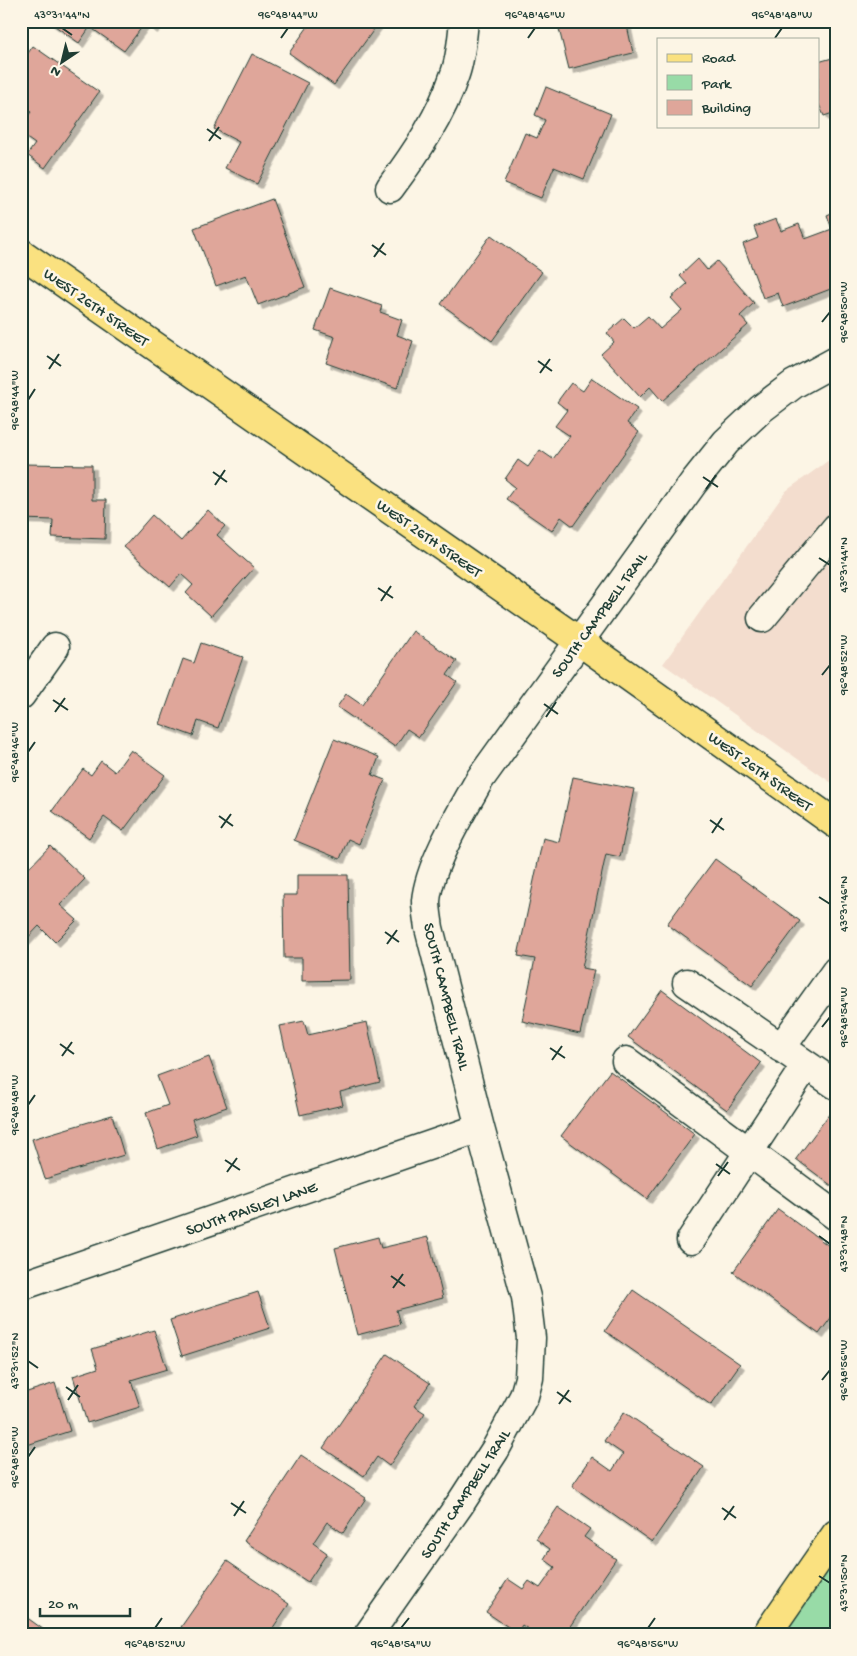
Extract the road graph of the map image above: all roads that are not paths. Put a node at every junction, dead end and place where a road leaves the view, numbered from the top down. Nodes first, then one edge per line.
1 (464, 21) edge
2 (390, 188) dead end
3 (21, 253) edge
4 (836, 361) edge
5 (836, 528) edge
6 (762, 618) dead end
7 (579, 641) junction
8 (55, 647) dead end
9 (21, 695) edge
10 (836, 824) edge
11 (836, 971) edge
12 (687, 983) dead end
13 (781, 1048) junction
14 (626, 1061) dead end
15 (806, 1065) junction
16 (836, 1085) edge
17 (480, 1128) junction
18 (749, 1152) junction
19 (836, 1216) edge
20 (690, 1240) dead end
21 (21, 1286) edge
22 (836, 1534) edge
23 (368, 1635) edge
24 (766, 1635) edge

1 - 2 street
3 - 7 main road, WEST 26TH STREET
4 - 7 street, SOUTH CAMPBELL TRAIL
5 - 6 street
7 - 10 main road, WEST 26TH STREET
7 - 17 street, SOUTH CAMPBELL TRAIL
8 - 9 street
11 - 13 street
12 - 13 street
13 - 15 street
14 - 18 street
15 - 16 street
15 - 18 street
17 - 21 street, SOUTH PAISLEY LANE
17 - 23 street, SOUTH CAMPBELL TRAIL
18 - 19 street
18 - 20 street
22 - 24 main road

